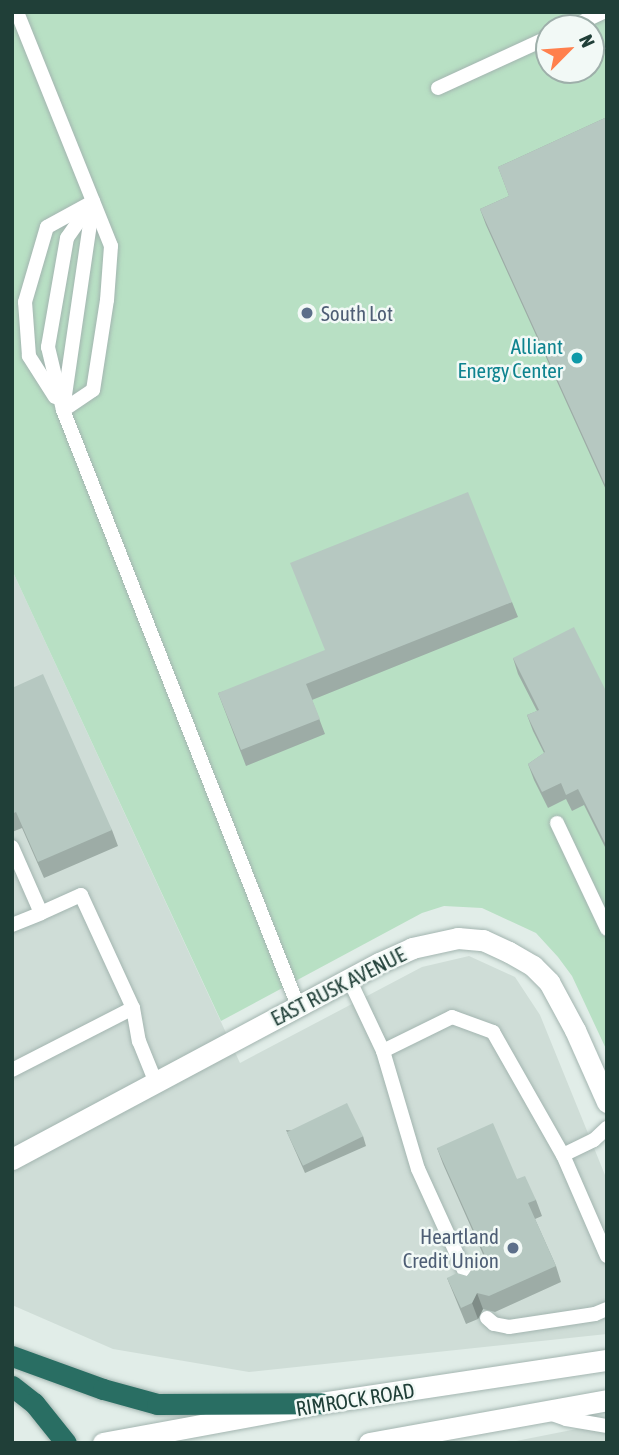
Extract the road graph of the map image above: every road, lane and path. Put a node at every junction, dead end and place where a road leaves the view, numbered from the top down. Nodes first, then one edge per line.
1 (18, 12) edge
2 (535, 43) edge
3 (438, 88) dead end
4 (93, 201) junction
5 (63, 410) junction
6 (557, 823) dead end
7 (12, 847) edge
8 (603, 910) edge
9 (41, 914) junction
10 (12, 925) edge
11 (607, 929) edge
12 (349, 979) junction
13 (298, 1006) junction
14 (133, 1008) junction
15 (383, 1051) junction
16 (12, 1070) edge
17 (156, 1083) junction
18 (607, 1102) edge
19 (607, 1128) edge
20 (563, 1155) junction
21 (12, 1159) edge
22 (607, 1256) edge
23 (470, 1283) edge
24 (607, 1309) edge
25 (486, 1318) edge
26 (12, 1356) edge
27 (607, 1360) edge
28 (12, 1386) edge
29 (607, 1400) edge
30 (321, 1403) junction
31 (544, 1411) junction
32 (607, 1426) edge
33 (460, 1435) edge
34 (65, 1443) edge
35 (103, 1443) edge
36 (369, 1443) edge

1 - 4 lane
2 - 3 lane
4 - 5 lane
4 - 5 lane
4 - 5 lane
4 - 5 lane
5 - 13 lane
6 - 8 lane
7 - 9 lane
8 - 11 lane
9 - 10 lane
9 - 14 lane
12 - 13 main road, EAST RUSK AVENUE
12 - 15 lane
12 - 18 main road, EAST RUSK AVENUE
13 - 17 main road, EAST RUSK AVENUE
14 - 16 lane
14 - 17 lane
15 - 20 lane
15 - 23 lane
17 - 21 main road, EAST RUSK AVENUE
19 - 20 lane
20 - 22 lane
24 - 25 lane
26 - 30 highway
27 - 30 main road, RIMROCK ROAD
28 - 34 highway
29 - 31 main road
30 - 35 main road, RIMROCK ROAD
31 - 32 lane
31 - 33 main road
33 - 36 main road

